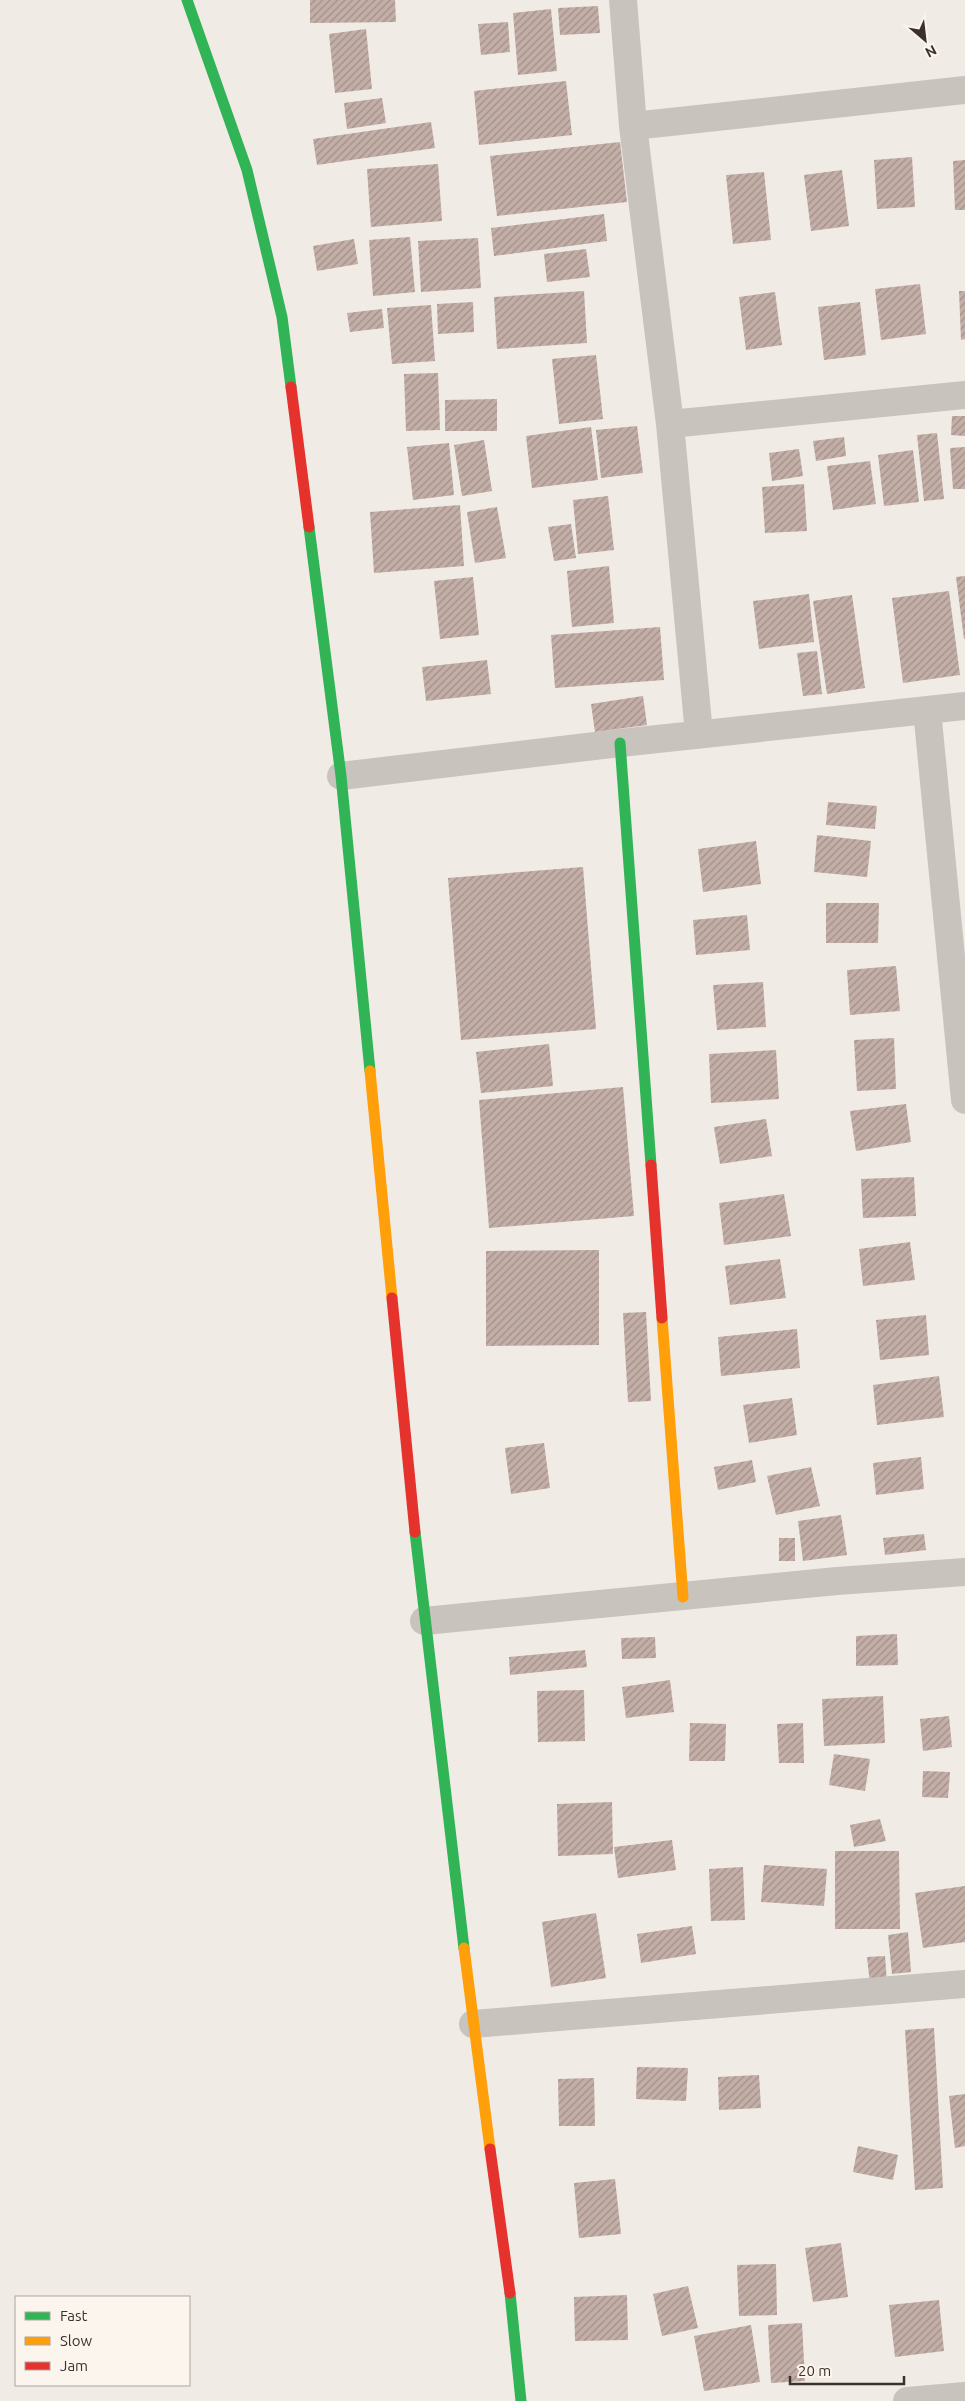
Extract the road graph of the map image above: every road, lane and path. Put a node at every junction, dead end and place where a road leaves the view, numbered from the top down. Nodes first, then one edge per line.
1 (187, 0) edge
2 (623, 0) edge
3 (965, 90) edge
4 (633, 126) junction
5 (965, 395) edge
6 (670, 424) junction
7 (965, 706) edge
8 (927, 710) junction
9 (699, 734) junction
10 (620, 743) junction
11 (341, 776) junction
12 (958, 975) edge
13 (965, 1100) edge
14 (965, 1572) edge
15 (684, 1597) junction
16 (424, 1621) junction
17 (965, 1984) edge
18 (473, 2024) junction
19 (965, 2396) edge
20 (521, 2401) edge
21 (907, 2401) edge

1 - 11 street
2 - 4 street
3 - 4 street
4 - 6 street
5 - 6 street
6 - 9 street
7 - 8 street
8 - 9 street
8 - 12 street
9 - 10 street
10 - 11 street
10 - 15 street
11 - 16 street
12 - 13 street
14 - 15 street
15 - 16 street
16 - 18 street
17 - 18 street
18 - 20 street
19 - 21 street

